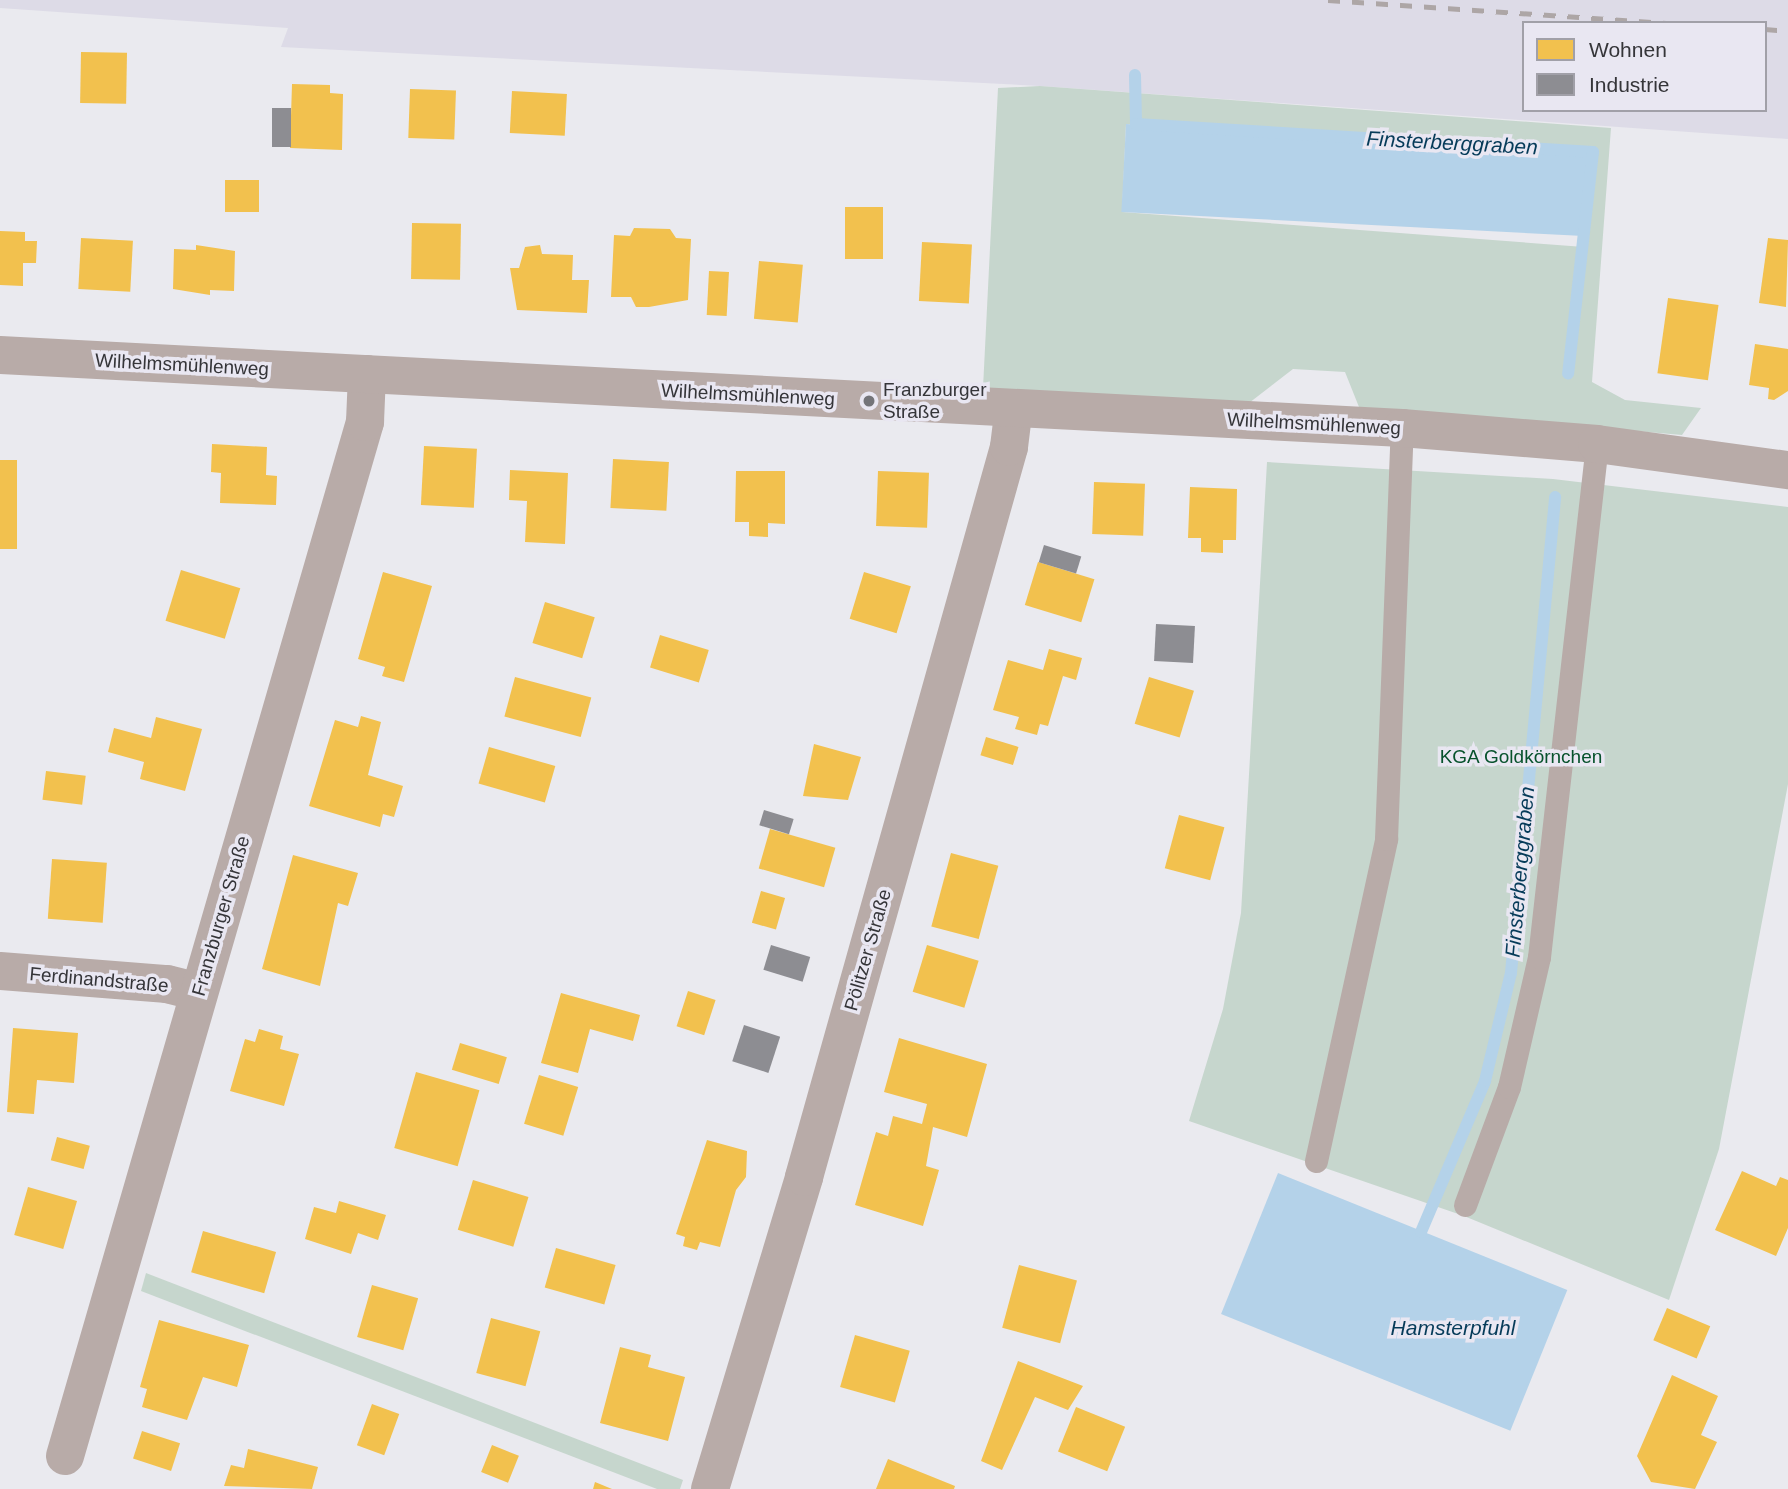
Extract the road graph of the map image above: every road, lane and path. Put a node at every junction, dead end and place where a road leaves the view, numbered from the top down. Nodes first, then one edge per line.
1 (0, 355) edge
2 (367, 374) junction
3 (1014, 408) junction
4 (1402, 428) junction
5 (1597, 444) junction
6 (1788, 470) edge
7 (0, 971) edge
8 (198, 992) junction
9 (1316, 1161) dead end
10 (1465, 1205) dead end
11 (65, 1456) dead end
12 (710, 1489) edge

1 - 2 street, Wilhelmsmühlenweg
2 - 3 street, Wilhelmsmühlenweg
2 - 8 street, Franzburger Straße
3 - 4 street, Wilhelmsmühlenweg
3 - 12 street, Pölitzer Straße
4 - 5 street, Wilhelmsmühlenweg
4 - 9 lane
5 - 6 street, Wilhelmsmühlenweg
5 - 10 lane
7 - 8 street, Ferdinandstraße
8 - 11 street, Franzburger Straße

